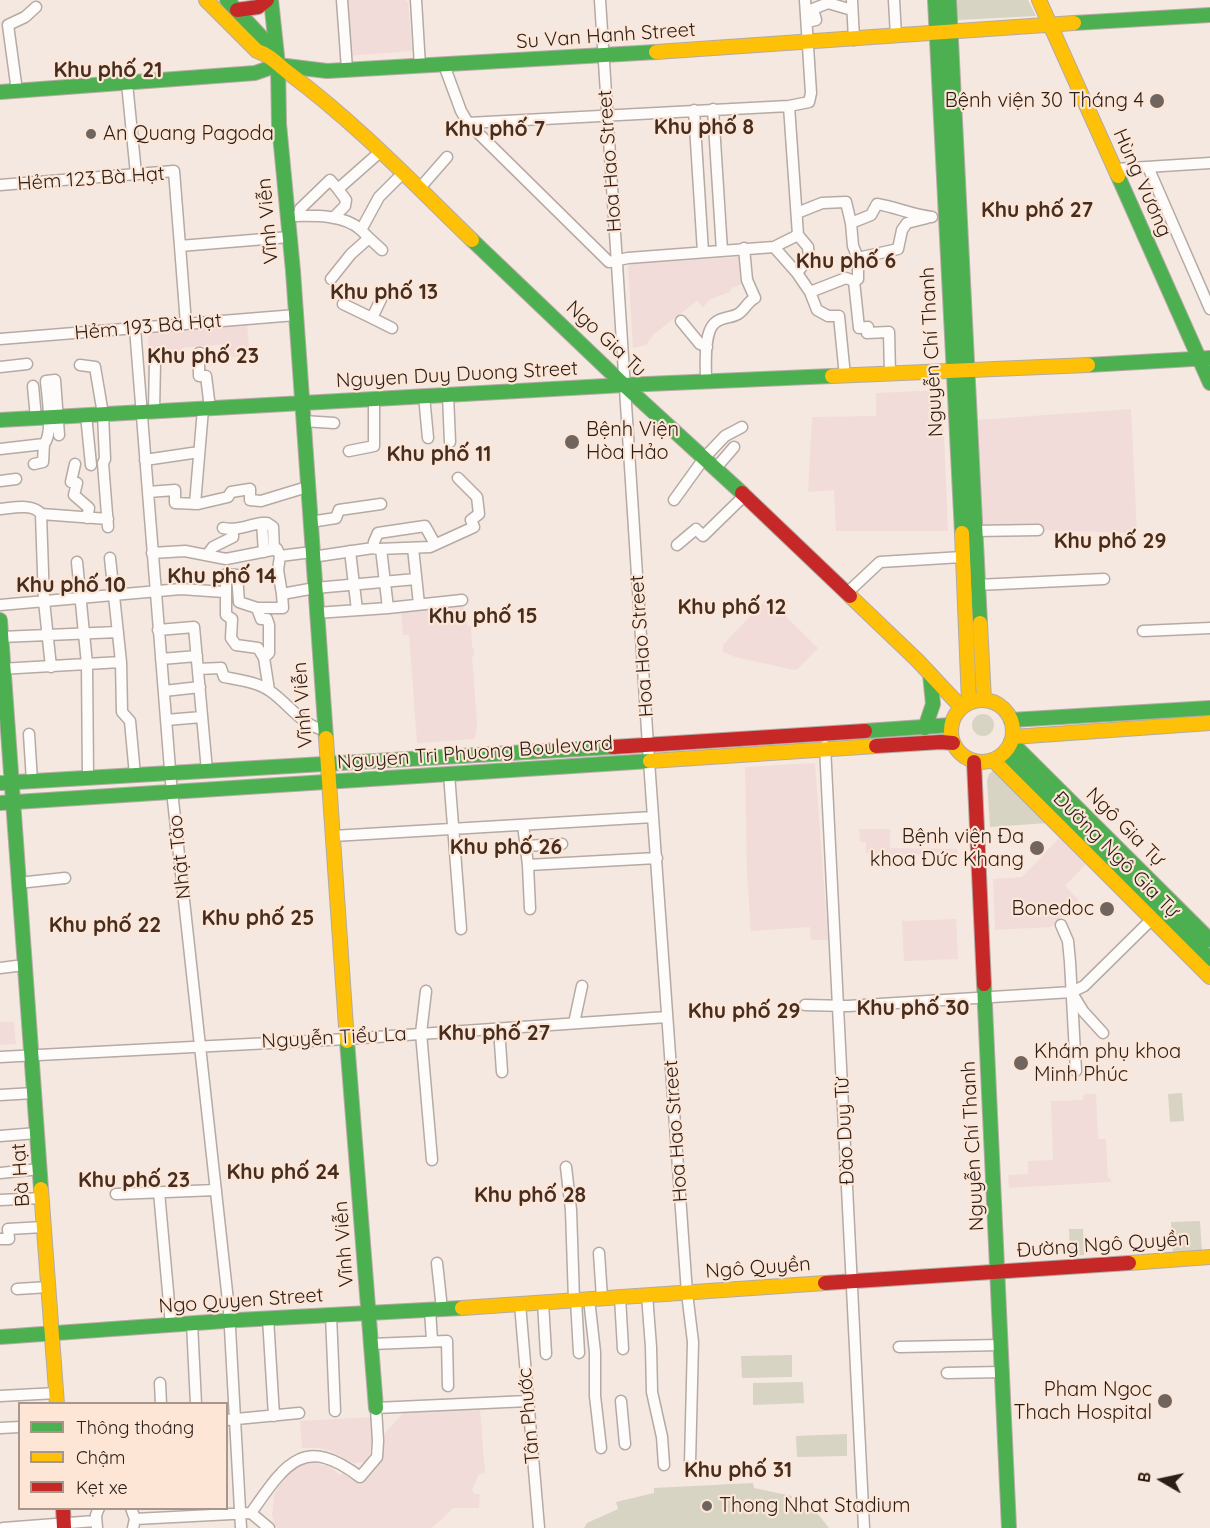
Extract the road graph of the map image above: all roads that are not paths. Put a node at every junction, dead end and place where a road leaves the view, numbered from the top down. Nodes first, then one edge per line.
1 (206, 0) edge
2 (227, 0) edge
3 (269, 0) edge
4 (342, 0) edge
5 (416, 0) edge
6 (600, 0) edge
7 (805, 0) edge
8 (894, 0) edge
9 (935, 0) edge
10 (949, 0) edge
11 (1039, 0) edge
12 (852, 5) edge
13 (36, 7) dead end
14 (237, 10) junction
15 (1210, 15) edge
16 (807, 22) junction
17 (4, 24) edge
18 (1050, 25) junction
19 (950, 32) junction
20 (936, 33) junction
21 (896, 36) junction
22 (854, 40) junction
23 (808, 43) junction
24 (268, 54) junction
25 (603, 56) junction
26 (278, 65) junction
27 (444, 65) junction
28 (420, 66) junction
29 (347, 69) junction
30 (127, 83) junction
31 (0, 92) edge
32 (16, 92) junction
33 (789, 106) junction
34 (713, 109) junction
35 (694, 110) junction
36 (607, 115) junction
37 (468, 123) junction
38 (380, 152) junction
39 (447, 157) dead end
40 (1210, 163) edge
41 (1148, 167) junction
42 (1114, 169) junction
43 (403, 173) junction
44 (136, 174) junction
45 (0, 185) edge
46 (338, 189) junction
47 (419, 189) junction
48 (797, 213) junction
49 (294, 216) junction
50 (938, 216) junction
51 (333, 218) junction
52 (851, 223) junction
53 (365, 234) junction
54 (798, 235) junction
55 (289, 237) junction
56 (180, 246) junction
57 (774, 247) junction
58 (744, 248) junction
59 (382, 250) dead end
60 (722, 251) junction
61 (703, 252) junction
62 (858, 258) junction
63 (616, 261) junction
64 (797, 273) junction
65 (331, 279) dead end
66 (854, 281) junction
67 (810, 292) junction
68 (383, 295) dead end
69 (343, 304) dead end
70 (1210, 309) edge
71 (296, 315) junction
72 (372, 318) junction
73 (681, 321) dead end
74 (186, 324) junction
75 (135, 328) junction
76 (393, 328) dead end
77 (0, 339) edge
78 (707, 347) junction
79 (201, 353) dead end
80 (1204, 358) edge
81 (156, 362) dead end
82 (27, 364) dead end
83 (80, 365) dead end
84 (0, 367) edge
85 (959, 371) junction
86 (890, 374) junction
87 (845, 376) junction
88 (51, 380) dead end
89 (706, 381) junction
90 (1210, 383) edge
91 (624, 385) junction
92 (33, 386) dead end
93 (448, 395) junction
94 (424, 396) junction
95 (374, 399) junction
96 (302, 403) junction
97 (206, 408) junction
98 (148, 412) junction
99 (104, 414) junction
100 (86, 415) junction
101 (48, 417) junction
102 (0, 420) edge
103 (303, 421) junction
104 (334, 423) dead end
105 (742, 427) dead end
106 (59, 435) dead end
107 (428, 438) dead end
108 (450, 442) dead end
109 (44, 444) junction
110 (734, 447) dead end
111 (0, 449) edge
112 (349, 451) dead end
113 (199, 452) junction
114 (705, 457) junction
115 (145, 460) junction
116 (34, 464) dead end
117 (91, 465) junction
118 (104, 467) junction
119 (716, 468) junction
120 (458, 478) dead end
121 (16, 479) dead end
122 (0, 481) edge
123 (308, 487) junction
124 (148, 492) junction
125 (745, 495) junction
126 (674, 500) dead end
127 (195, 504) junction
128 (381, 504) dead end
129 (0, 509) edge
130 (41, 514) junction
131 (87, 518) junction
132 (310, 522) junction
133 (1038, 530) dead end
134 (974, 531) junction
135 (435, 544) junction
136 (677, 546) dead end
137 (377, 548) junction
138 (413, 548) junction
139 (350, 551) junction
140 (272, 552) junction
141 (152, 553) junction
142 (312, 554) junction
143 (207, 555) junction
144 (962, 557) junction
145 (110, 558) dead end
146 (77, 562) dead end
147 (416, 579) junction
148 (1104, 579) dead end
149 (385, 582) junction
150 (355, 584) junction
151 (977, 585) junction
152 (315, 588) junction
153 (155, 592) junction
154 (224, 592) junction
155 (847, 593) junction
156 (282, 594) junction
157 (114, 596) junction
158 (81, 598) junction
159 (462, 600) dead end
160 (44, 601) junction
161 (419, 604) junction
162 (0, 605) edge
163 (257, 608) junction
164 (388, 608) junction
165 (357, 610) junction
166 (316, 613) junction
167 (0, 620) edge
168 (1210, 628) edge
169 (158, 630) junction
170 (1143, 631) dead end
171 (84, 632) junction
172 (118, 632) junction
173 (48, 635) junction
174 (1, 637) edge
175 (1, 655) edge
176 (197, 656) junction
177 (264, 658) junction
178 (161, 659) junction
179 (121, 662) junction
180 (87, 664) junction
181 (51, 667) junction
182 (2, 669) edge
183 (198, 669) junction
184 (930, 674) junction
185 (200, 687) junction
186 (270, 690) junction
187 (164, 691) junction
188 (3, 694) edge
189 (984, 700) junction
190 (965, 705) junction
191 (1210, 708) edge
192 (202, 717) junction
193 (166, 720) junction
194 (1011, 720) junction
195 (1210, 723) edge
196 (951, 725) junction
197 (925, 728) junction
198 (324, 730) junction
199 (29, 734) dead end
200 (825, 734) junction
201 (953, 743) junction
202 (648, 744) junction
203 (1006, 748) junction
204 (825, 750) junction
205 (448, 756) junction
206 (649, 761) junction
207 (974, 762) junction
208 (327, 764) junction
209 (207, 771) junction
210 (171, 773) junction
211 (449, 774) junction
212 (135, 775) junction
213 (88, 778) junction
214 (32, 781) junction
215 (329, 782) junction
216 (6, 783) edge
217 (173, 792) junction
218 (6, 802) edge
219 (653, 817) junction
220 (523, 825) junction
221 (453, 829) junction
222 (333, 836) junction
223 (562, 844) dead end
224 (525, 846) junction
225 (657, 858) junction
226 (528, 865) junction
227 (65, 878) dead end
228 (18, 883) junction
229 (530, 909) dead end
230 (1157, 915) junction
231 (1177, 917) junction
232 (1061, 925) dead end
233 (461, 929) dead end
234 (1210, 940) edge
235 (1210, 959) edge
236 (24, 965) junction
237 (0, 968) edge
238 (1210, 977) edge
239 (582, 986) dead end
240 (426, 991) dead end
241 (1072, 992) junction
242 (985, 996) junction
243 (805, 1005) dead end
244 (839, 1006) junction
245 (667, 1017) junction
246 (574, 1023) junction
247 (499, 1028) junction
248 (421, 1033) junction
249 (1103, 1033) dead end
250 (347, 1039) junction
251 (200, 1047) junction
252 (31, 1055) junction
253 (0, 1057) edge
254 (1076, 1071) dead end
255 (502, 1072) dead end
256 (34, 1093) junction
257 (0, 1095) edge
258 (37, 1133) junction
259 (0, 1136) edge
260 (432, 1160) dead end
261 (566, 1167) dead end
262 (40, 1169) junction
263 (0, 1173) edge
264 (216, 1190) junction
265 (159, 1192) junction
266 (116, 1194) dead end
267 (42, 1197) junction
268 (0, 1200) edge
269 (44, 1227) junction
270 (0, 1239) edge
271 (598, 1253) dead end
272 (1210, 1257) edge
273 (437, 1263) dead end
274 (998, 1271) junction
275 (853, 1281) junction
276 (49, 1287) junction
277 (17, 1289) dead end
278 (687, 1293) junction
279 (646, 1295) junction
280 (620, 1297) junction
281 (585, 1300) junction
282 (543, 1302) junction
283 (520, 1304) junction
284 (436, 1309) junction
285 (369, 1313) junction
286 (330, 1315) junction
287 (268, 1318) junction
288 (230, 1321) junction
289 (192, 1323) junction
290 (171, 1325) junction
291 (52, 1334) junction
292 (0, 1337) edge
293 (432, 1341) junction
294 (371, 1344) junction
295 (1001, 1345) junction
296 (899, 1347) dead end
297 (623, 1349) dead end
298 (579, 1353) dead end
299 (546, 1354) dead end
300 (1003, 1372) junction
301 (947, 1373) dead end
302 (160, 1383) dead end
303 (448, 1386) dead end
304 (0, 1396) edge
305 (57, 1398) edge
306 (528, 1401) junction
307 (621, 1401) dead end
308 (161, 1402) edge
309 (196, 1402) edge
310 (376, 1408) junction
311 (335, 1411) dead end
312 (299, 1413) dead end
313 (274, 1416) junction
314 (231, 1419) edge
315 (18, 1426) edge
316 (0, 1428) edge
317 (625, 1444) dead end
318 (601, 1448) dead end
319 (690, 1463) dead end
320 (664, 1465) dead end
321 (63, 1510) edge
322 (99, 1510) edge
323 (199, 1512) edge
324 (164, 1513) edge
325 (246, 1513) junction
326 (133, 1519) edge
327 (96, 1525) edge
328 (64, 1526) edge
329 (32, 1527) edge
330 (3, 1528) edge
331 (241, 1528) edge
332 (269, 1528) edge
333 (539, 1528) edge
334 (864, 1528) edge
335 (1009, 1528) edge

1 - 24 main road
2 - 14 main road, Ngo Gia Tu
3 - 14 main road
3 - 26 main road, Vĩnh Viễn
4 - 29 street
5 - 28 street
6 - 25 street, Hoa Hao Street
7 - 16 street
8 - 21 street
9 - 20 main road, Nguyễn Chí Thanh
10 - 19 main road, Nguyễn Chí Thanh
11 - 18 main road, Hùng Vương
12 - 16 street
12 - 22 street
13 - 17 street
14 - 24 main road, Ngo Gia Tu
15 - 18 main road, Su Van Hanh Street
16 - 23 street
17 - 32 street
18 - 19 main road, Su Van Hanh Street
18 - 42 main road, Hùng Vương
19 - 20 main road, Su Van Hanh Street
19 - 85 main road, Nguyễn Chí Thanh
20 - 21 main road, Su Van Hanh Street
20 - 50 main road, Nguyễn Chí Thanh
21 - 22 main road, Su Van Hanh Street
22 - 23 main road, Su Van Hanh Street
23 - 25 main road, Su Van Hanh Street
23 - 33 street
24 - 26 main road, Ngo Gia Tu
25 - 27 main road, Su Van Hanh Street
25 - 36 street, Hoa Hao Street
26 - 29 main road, Su Van Hanh Street
26 - 30 main road
26 - 38 main road, Ngo Gia Tu
26 - 49 main road, Vĩnh Viễn
27 - 28 main road, Su Van Hanh Street
27 - 37 street
28 - 29 main road, Su Van Hanh Street
30 - 32 main road
30 - 44 street
31 - 32 main road
33 - 34 street
33 - 48 street
34 - 35 street
34 - 60 street
35 - 36 street
35 - 61 street
36 - 37 street
36 - 63 street, Hoa Hao Street
37 - 63 street
38 - 43 main road, Ngo Gia Tu
38 - 46 street
39 - 47 street
40 - 41 street
41 - 42 street
41 - 70 street, Hùng Vương
42 - 80 main road, Hùng Vương
43 - 47 main road, Ngo Gia Tu
43 - 53 street
44 - 45 street, Hẻm 123 Bà Hạt
44 - 56 street, Hẻm 123 Bà Hạt
46 - 49 street
46 - 51 street
47 - 91 main road, Ngo Gia Tu
48 - 52 street
48 - 54 street
49 - 51 street
49 - 55 main road, Vĩnh Viễn
50 - 52 street
50 - 62 street
50 - 85 main road, Nguyễn Chí Thanh
51 - 53 street
52 - 62 street
53 - 59 street
53 - 65 street
54 - 57 street
54 - 64 street
55 - 56 street
55 - 71 main road, Vĩnh Viễn
56 - 74 street
57 - 58 street
57 - 64 street
58 - 60 street
58 - 78 street
60 - 61 street
61 - 63 street
62 - 66 street
63 - 91 street, Hoa Hao Street
64 - 67 street
66 - 67 street
66 - 86 street
67 - 87 street
68 - 72 street
69 - 72 street
71 - 74 street, Hẻm 193 Bà Hạt
71 - 96 main road, Vĩnh Viễn
72 - 76 street
73 - 78 street
74 - 75 street, Hẻm 193 Bà Hạt
75 - 77 street, Hẻm 193 Bà Hạt
75 - 98 street, Nhật Tảo
78 - 89 street
79 - 97 street
80 - 85 main road, Nguyen Duy Duong Street
80 - 90 main road, Hùng Vương
81 - 98 street
82 - 84 street
83 - 99 street
85 - 86 main road, Nguyen Duy Duong Street
85 - 134 main road, Nguyễn Chí Thanh
85 - 144 main road, Nguyễn Chí Thanh
86 - 87 main road, Nguyen Duy Duong Street
87 - 89 main road, Nguyen Duy Duong Street
88 - 101 street
89 - 91 main road, Nguyen Duy Duong Street
91 - 93 main road, Nguyen Duy Duong Street
91 - 114 main road, Ngo Gia Tu
91 - 202 street, Hoa Hao Street
92 - 101 street
93 - 94 main road, Nguyen Duy Duong Street
93 - 108 street
94 - 95 main road, Nguyen Duy Duong Street
94 - 107 street
95 - 96 main road, Nguyen Duy Duong Street
95 - 112 street
96 - 97 main road, Nguyen Duy Duong Street
96 - 103 main road, Vĩnh Viễn
97 - 98 main road, Nguyen Duy Duong Street
97 - 113 street
98 - 99 main road, Nguyen Duy Duong Street
98 - 115 street, Nhật Tảo
99 - 100 main road, Nguyen Duy Duong Street
99 - 118 street
100 - 101 main road, Nguyen Duy Duong Street
100 - 117 street
101 - 102 main road, Nguyen Duy Duong Street
101 - 106 street
101 - 109 street
103 - 104 street
103 - 123 main road, Vĩnh Viễn
105 - 114 street
109 - 111 street
109 - 116 street
110 - 119 street
113 - 115 street
113 - 127 street
114 - 119 main road, Ngo Gia Tu
114 - 126 street
115 - 124 street, Nhật Tảo
117 - 118 street
117 - 131 street
118 - 131 street
119 - 125 main road, Ngo Gia Tu
120 - 135 street
121 - 122 street
123 - 127 street
123 - 132 main road, Vĩnh Viễn
124 - 127 street
124 - 141 street, Nhật Tảo
125 - 136 street
125 - 155 main road, Ngo Gia Tu
128 - 132 street
129 - 130 street
130 - 131 street
130 - 160 street
132 - 142 main road, Vĩnh Viễn
133 - 134 street
134 - 151 main road, Nguyễn Chí Thanh
135 - 137 street
135 - 138 street
137 - 138 street
137 - 139 street
137 - 149 street
138 - 147 street
139 - 142 street
139 - 150 street
140 - 142 street
140 - 143 street
140 - 143 street
140 - 156 street
141 - 143 street
141 - 153 street, Nhật Tảo
142 - 152 main road, Vĩnh Viễn
144 - 155 street
144 - 190 main road, Nguyễn Chí Thanh
145 - 157 street
146 - 158 street
147 - 149 street
147 - 161 street
148 - 151 street
149 - 150 street
149 - 164 street
150 - 152 street
150 - 165 street
151 - 189 main road, Nguyễn Chí Thanh
152 - 156 street
152 - 166 main road, Vĩnh Viễn
153 - 154 street
153 - 157 street
153 - 169 street, Nhật Tảo
154 - 163 street
154 - 177 street
155 - 184 main road, Ngo Gia Tu
156 - 163 street
157 - 158 street
157 - 172 street
158 - 160 street
158 - 171 street
159 - 161 street
160 - 162 street
160 - 173 street
161 - 164 street
163 - 177 street
164 - 165 street
165 - 166 street
166 - 198 main road, Vĩnh Viễn
167 - 174 main road, Bà Hạt
168 - 170 street
169 - 176 street
169 - 178 street, Nhật Tảo
171 - 172 street
171 - 173 street
171 - 180 street
172 - 179 street
173 - 174 street
173 - 181 street
174 - 175 main road, Bà Hạt
175 - 182 main road, Bà Hạt
176 - 178 street
176 - 183 street
177 - 186 street
178 - 187 street, Nhật Tảo
179 - 180 street
179 - 212 street
180 - 181 street
180 - 213 street
181 - 182 street
182 - 188 main road, Bà Hạt
183 - 185 street
183 - 186 street
184 - 190 main road, Ngo Gia Tu
184 - 197 main road
185 - 187 street
185 - 192 street
186 - 198 street
187 - 193 street, Nhật Tảo
188 - 216 main road, Bà Hạt
189 - 190 main road
189 - 194 main road
190 - 196 main road
191 - 194 main road
192 - 193 street
192 - 209 street
193 - 210 street, Nhật Tảo
194 - 203 main road
195 - 203 main road
196 - 197 main road, Nguyen Tri Phuong Boulevard
196 - 201 main road
197 - 200 main road, Nguyen Tri Phuong Boulevard
198 - 208 main road, Vĩnh Viễn
199 - 214 street
200 - 202 main road, Nguyen Tri Phuong Boulevard
200 - 204 street, Đào Duy Từ
201 - 204 main road, Nguyen Tri Phuong Boulevard
201 - 207 main road
202 - 205 main road, Nguyen Tri Phuong Boulevard
202 - 206 street, Hoa Hao Street
203 - 207 main road
203 - 230 main road, Ngô Gia Tự
203 - 231 main road, Ngô Gia Tự
204 - 206 main road, Nguyen Tri Phuong Boulevard
204 - 244 street, Đào Duy Từ
205 - 208 main road, Nguyen Tri Phuong Boulevard
205 - 211 main road
206 - 211 main road, Nguyen Tri Phuong Boulevard
206 - 219 street, Hoa Hao Street
207 - 242 main road, Nguyễn Chí Thanh
208 - 209 main road, Nguyen Tri Phuong Boulevard
208 - 215 main road, Vĩnh Viễn
209 - 210 main road, Nguyen Tri Phuong Boulevard
210 - 212 main road, Nguyen Tri Phuong Boulevard
210 - 217 street, Nhật Tảo
211 - 215 main road, Nguyen Tri Phuong Boulevard
211 - 221 street
212 - 213 main road, Nguyen Tri Phuong Boulevard
213 - 214 main road, Nguyen Tri Phuong Boulevard
214 - 216 main road, Nguyen Tri Phuong Boulevard
215 - 217 main road, Nguyen Tri Phuong Boulevard
215 - 222 main road, Vĩnh Viễn
216 - 218 main road, Bà Hạt
217 - 218 main road, Nguyen Tri Phuong Boulevard
217 - 251 street, Nhật Tảo
218 - 228 main road, Bà Hạt
219 - 220 street
219 - 225 street, Hoa Hao Street
220 - 221 street
220 - 224 street
221 - 222 street
221 - 233 street
222 - 250 main road, Vĩnh Viễn
223 - 224 street
224 - 226 street
225 - 226 street
225 - 245 street, Hoa Hao Street
226 - 229 street
227 - 228 street
228 - 236 main road, Bà Hạt
230 - 231 main road, Ngô Gia Tự
230 - 238 main road, Đường Ngô Gia Tự
230 - 241 street
231 - 234 main road, Ngô Gia Tự
231 - 235 main road, Ngô Gia Tự
232 - 241 street
236 - 237 street
236 - 252 main road, Bà Hạt
239 - 246 street
240 - 248 street
241 - 242 street
241 - 249 street
241 - 254 street
242 - 244 street
242 - 274 main road, Nguyễn Chí Thanh
243 - 244 street
244 - 275 street, Đào Duy Từ
245 - 246 street, Nguyễn Tiểu La
245 - 278 street, Hoa Hao Street
246 - 247 street, Nguyễn Tiểu La
247 - 248 street, Nguyễn Tiểu La
247 - 255 street
248 - 250 street, Nguyễn Tiểu La
248 - 260 street
250 - 251 street, Nguyễn Tiểu La
250 - 285 main road, Vĩnh Viễn
251 - 252 street, Nguyễn Tiểu La
251 - 264 street, Nhật Tảo
252 - 253 street, Nguyễn Tiểu La
252 - 256 main road, Bà Hạt
256 - 257 street
256 - 258 main road, Bà Hạt
258 - 259 street
258 - 262 main road, Bà Hạt
261 - 281 street
262 - 263 street
262 - 267 main road, Bà Hạt
264 - 265 street
264 - 288 street, Nhật Tảo
265 - 266 street
265 - 290 street
267 - 268 street
267 - 269 main road, Bà Hạt
269 - 270 street
269 - 276 main road, Bà Hạt
271 - 281 street
272 - 274 main road, Đường Ngô Quyền
273 - 284 street
274 - 275 main road, Ngô Quyền
274 - 295 main road, Nguyễn Chí Thanh
275 - 278 main road, Ngô Quyền
275 - 334 street, Đào Duy Từ
276 - 277 street
276 - 291 main road, Bà Hạt
278 - 279 main road, Ngô Quyền
278 - 319 street, Hoa Hao Street
279 - 280 main road, Ngô Quyền
279 - 320 street
280 - 281 main road, Ngô Quyền
280 - 297 street
281 - 282 main road, Ngô Quyền
281 - 298 street
281 - 318 street
282 - 283 main road, Ngô Quyền
282 - 299 street
283 - 284 main road, Ngo Quyen Street
283 - 306 street, Tân Phước
284 - 285 main road, Ngo Quyen Street
284 - 293 street
285 - 286 main road, Ngo Quyen Street
285 - 294 main road, Vĩnh Viễn
286 - 287 main road, Ngo Quyen Street
286 - 311 street
287 - 288 main road, Ngo Quyen Street
287 - 313 street
288 - 289 main road, Ngo Quyen Street
288 - 314 street, Nhật Tảo
289 - 290 main road, Ngo Quyen Street
289 - 309 street
290 - 291 main road, Ngo Quyen Street
291 - 292 main road, Ngo Quyen Street
291 - 305 main road, Bà Hạt
293 - 294 street
293 - 303 street
294 - 310 main road, Vĩnh Viễn
295 - 296 street
295 - 300 main road, Nguyễn Chí Thanh
300 - 301 street
300 - 335 main road, Nguyễn Chí Thanh
302 - 308 street
304 - 305 street
306 - 310 street
306 - 333 street, Tân Phước
307 - 317 street
310 - 325 street
312 - 313 street
313 - 314 street
314 - 325 street, Nhật Tảo
315 - 316 street
321 - 328 main road
322 - 327 street
323 - 324 street
323 - 325 street
324 - 326 street
325 - 331 street, Nhật Tảo
325 - 332 street
327 - 328 street
328 - 329 street
329 - 330 street

